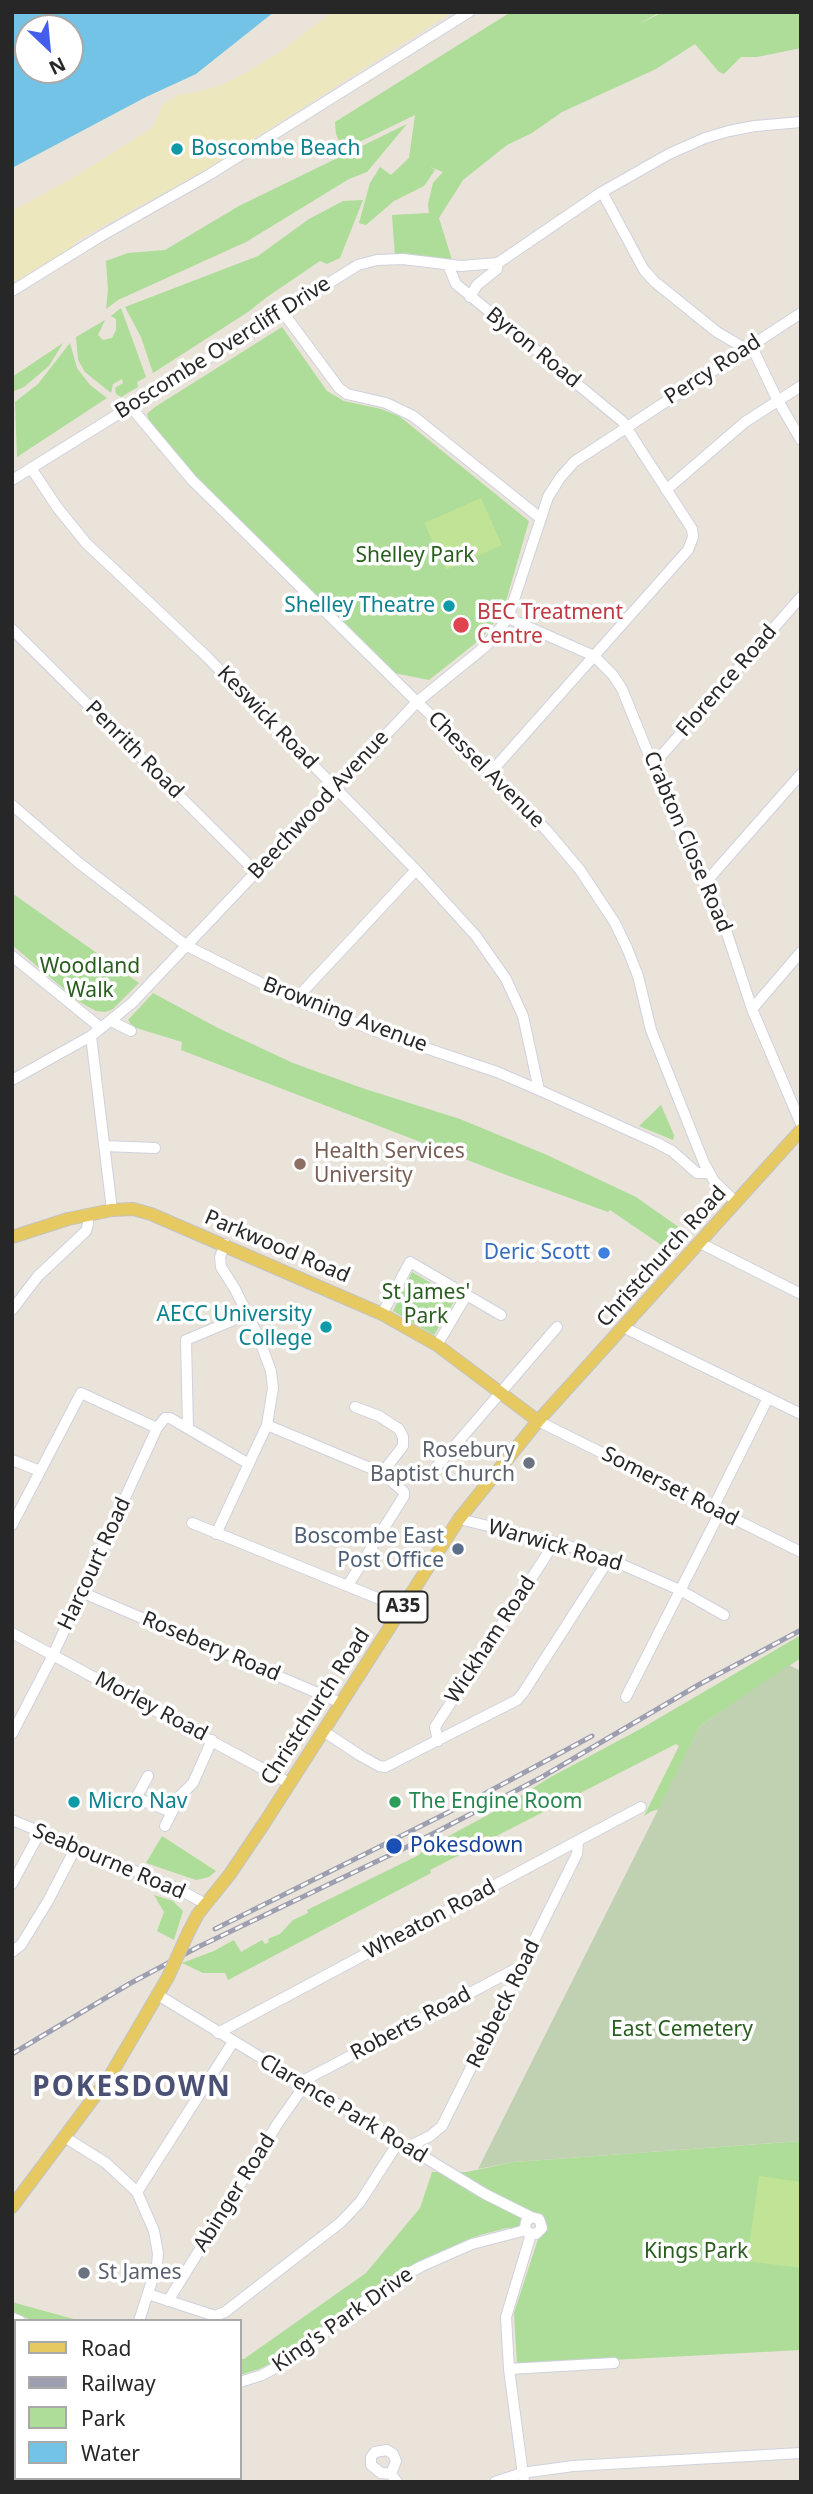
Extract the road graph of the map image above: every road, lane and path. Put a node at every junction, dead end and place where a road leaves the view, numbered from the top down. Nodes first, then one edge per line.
1 (469, 12) edge
2 (801, 122) edge
3 (602, 192) junction
4 (498, 263) junction
5 (448, 265) junction
6 (12, 291) edge
7 (470, 297) junction
8 (282, 311) junction
9 (801, 313) edge
10 (749, 347) junction
11 (801, 386) edge
12 (777, 399) junction
13 (130, 406) junction
14 (625, 427) junction
15 (801, 440) edge
16 (31, 468) junction
17 (12, 480) edge
18 (666, 489) junction
19 (539, 517) junction
20 (798, 605) edge
21 (508, 618) junction
22 (12, 629) edge
23 (594, 656) junction
24 (417, 702) junction
25 (653, 765) junction
26 (491, 772) junction
27 (801, 774) edge
28 (335, 787) junction
29 (12, 805) edge
30 (416, 870) junction
31 (256, 872) junction
32 (705, 883) junction
33 (187, 946) junction
34 (801, 953) edge
35 (12, 956) edge
36 (295, 1000) junction
37 (752, 1009) junction
38 (111, 1021) junction
39 (101, 1028) junction
40 (131, 1031) dead end
41 (91, 1036) junction
42 (12, 1080) edge
43 (539, 1090) junction
44 (801, 1124) edge
45 (801, 1130) edge
46 (694, 1139) junction
47 (103, 1146) junction
48 (155, 1148) dead end
49 (673, 1151) junction
50 (709, 1173) junction
51 (736, 1202) junction
52 (112, 1210) junction
53 (87, 1214) junction
54 (12, 1237) edge
55 (225, 1244) junction
56 (700, 1244) junction
57 (800, 1292) edge
58 (466, 1296) junction
59 (12, 1310) edge
60 (248, 1314) junction
61 (382, 1314) junction
62 (501, 1315) dead end
63 (557, 1327) dead end
64 (625, 1328) junction
65 (437, 1345) junction
66 (501, 1393) junction
67 (768, 1398) junction
68 (355, 1407) dead end
69 (801, 1414) edge
70 (538, 1422) junction
71 (267, 1425) junction
72 (157, 1428) junction
73 (188, 1428) junction
74 (12, 1460) edge
75 (249, 1464) junction
76 (40, 1471) junction
77 (433, 1471) dead end
78 (382, 1473) junction
79 (716, 1510) junction
80 (459, 1519) junction
81 (192, 1523) dead end
82 (12, 1525) edge
83 (216, 1534) junction
84 (555, 1542) junction
85 (801, 1552) edge
86 (609, 1559) junction
87 (348, 1585) junction
88 (680, 1591) junction
89 (81, 1592) junction
90 (402, 1608) junction
91 (724, 1615) dead end
92 (12, 1633) edge
93 (53, 1655) junction
94 (626, 1697) dead end
95 (341, 1703) junction
96 (323, 1731) junction
97 (12, 1734) edge
98 (212, 1740) junction
99 (438, 1741) junction
100 (148, 1776) dead end
101 (289, 1783) junction
102 (641, 1807) dead end
103 (172, 1812) junction
104 (12, 1820) edge
105 (165, 1826) dead end
106 (40, 1832) junction
107 (578, 1843) junction
108 (76, 1847) junction
109 (12, 1884) edge
110 (205, 1904) junction
111 (12, 1952) edge
112 (523, 1965) junction
113 (158, 1995) junction
114 (218, 2033) junction
115 (233, 2042) junction
116 (302, 2085) junction
117 (66, 2138) junction
118 (402, 2146) junction
119 (17, 2190) edge
120 (137, 2192) junction
121 (12, 2207) edge
122 (529, 2232) junction
123 (148, 2294) junction
124 (168, 2301) junction
125 (140, 2319) edge
126 (614, 2363) dead end
127 (509, 2369) junction
128 (242, 2381) edge
129 (801, 2453) edge
130 (523, 2477) edge
131 (495, 2482) edge

1 - 6 street
2 - 3 street
3 - 4 street
3 - 10 street
4 - 5 street, Boscombe Overcliff Drive
4 - 7 street
5 - 7 street, Byron Road
5 - 8 street, Boscombe Overcliff Drive
7 - 14 street, Byron Road
8 - 13 street, Boscombe Overcliff Drive
8 - 19 street
9 - 10 street, Percy Road
10 - 12 street
10 - 14 street, Percy Road
11 - 12 street
12 - 15 street
12 - 18 street
13 - 16 street, Boscombe Overcliff Drive
13 - 24 street, Chessel Avenue
14 - 18 street, Byron Road
14 - 19 street, Beechwood Avenue
16 - 17 street, Boscombe Overcliff Drive
16 - 28 street, Keswick Road
18 - 23 street, Byron Road
19 - 21 street, Beechwood Avenue
20 - 25 street, Florence Road
21 - 23 street, Crabton Close Road
21 - 24 street, Beechwood Avenue
22 - 31 street, Penrith Road
23 - 25 street, Crabton Close Road
23 - 26 street, Byron Road
24 - 26 street, Chessel Avenue
24 - 28 street, Beechwood Avenue
25 - 32 street, Crabton Close Road
26 - 46 street, Chessel Avenue
27 - 32 street
28 - 30 street, Keswick Road
28 - 31 street, Beechwood Avenue
29 - 33 street, Browning Avenue
30 - 36 street
30 - 43 street, Keswick Road
31 - 33 street, Beechwood Avenue
32 - 37 street, Crabton Close Road
33 - 36 street, Browning Avenue
33 - 38 street, Beechwood Avenue
34 - 37 street
35 - 39 street
36 - 43 street, Browning Avenue
37 - 44 street, Crabton Close Road
38 - 39 street, Beechwood Avenue
38 - 40 street
39 - 41 street, Beechwood Avenue
41 - 42 street, Beechwood Avenue
41 - 47 street
43 - 49 street, Browning Avenue
45 - 51 main road, Christchurch Road / A35
46 - 49 street
46 - 50 street, Chessel Avenue
47 - 48 street
47 - 52 street
49 - 50 street, Browning Avenue
50 - 51 street, Chessel Avenue
51 - 56 main road, Christchurch Road / A35
52 - 53 main road, Parkwood Road
52 - 55 main road, Parkwood Road
53 - 54 main road, Parkwood Road
53 - 59 street
55 - 60 street
55 - 61 main road, Parkwood Road
56 - 57 street
56 - 64 main road, Christchurch Road / A35
58 - 61 street
58 - 62 street
58 - 65 street
60 - 71 street
60 - 73 street
61 - 65 main road, Parkwood Road
63 - 66 street
64 - 67 street
64 - 70 main road, Christchurch Road / A35
65 - 66 main road, Parkwood Road
66 - 70 main road, Parkwood Road
66 - 77 street
67 - 69 street
67 - 79 street
68 - 78 street
70 - 79 street, Somerset Road
70 - 80 main road, Christchurch Road / A35
71 - 75 street
71 - 78 street
72 - 73 street
72 - 76 street
72 - 89 street, Harcourt Road
73 - 75 street
74 - 76 street
75 - 83 street
76 - 82 street
78 - 87 street
79 - 85 street, Somerset Road
79 - 88 street
80 - 84 street, Warwick Road
80 - 90 main road, Christchurch Road / A35
81 - 83 street
83 - 87 street
84 - 86 street, Warwick Road
84 - 99 street, Wickham Road
86 - 88 street, Warwick Road
86 - 99 street
87 - 90 street
88 - 91 street, Warwick Road
88 - 94 street
89 - 93 street, Harcourt Road
89 - 95 street, Rosebery Road
90 - 95 main road, Christchurch Road / A35
92 - 93 street, Morley Road
93 - 97 street, Harcourt Road
93 - 98 street, Morley Road
95 - 96 main road, Christchurch Road / A35
96 - 99 street
96 - 101 main road, Christchurch Road / A35
98 - 101 street, Morley Road
98 - 103 street
100 - 103 street
101 - 110 main road, Christchurch Road / A35
102 - 107 street, Wheaton Road
103 - 105 street
104 - 106 street, Seabourne Road
106 - 108 street, Seabourne Road
106 - 109 street
107 - 112 street, Rebbeck Road
107 - 114 street, Wheaton Road
108 - 110 street, Seabourne Road
108 - 111 street
110 - 113 main road, Christchurch Road / A35, bridge
112 - 116 street, Roberts Road
112 - 118 street, Rebbeck Road
113 - 114 street, Clarence Park Road
113 - 117 main road, Christchurch Road / A35
114 - 115 street, Clarence Park Road
115 - 116 street, Clarence Park Road
115 - 120 street
116 - 118 street, Clarence Park Road
116 - 124 street, Abinger Road
117 - 119 main road, Christchurch Road / A35
117 - 120 street
118 - 122 street, Clarence Park Road
118 - 124 street
119 - 121 main road, Christchurch Road / A35
120 - 123 street
122 - 127 street
122 - 128 street, King's Park Drive
123 - 124 street
123 - 125 street
126 - 127 street
127 - 130 street
129 - 130 street
130 - 131 street

